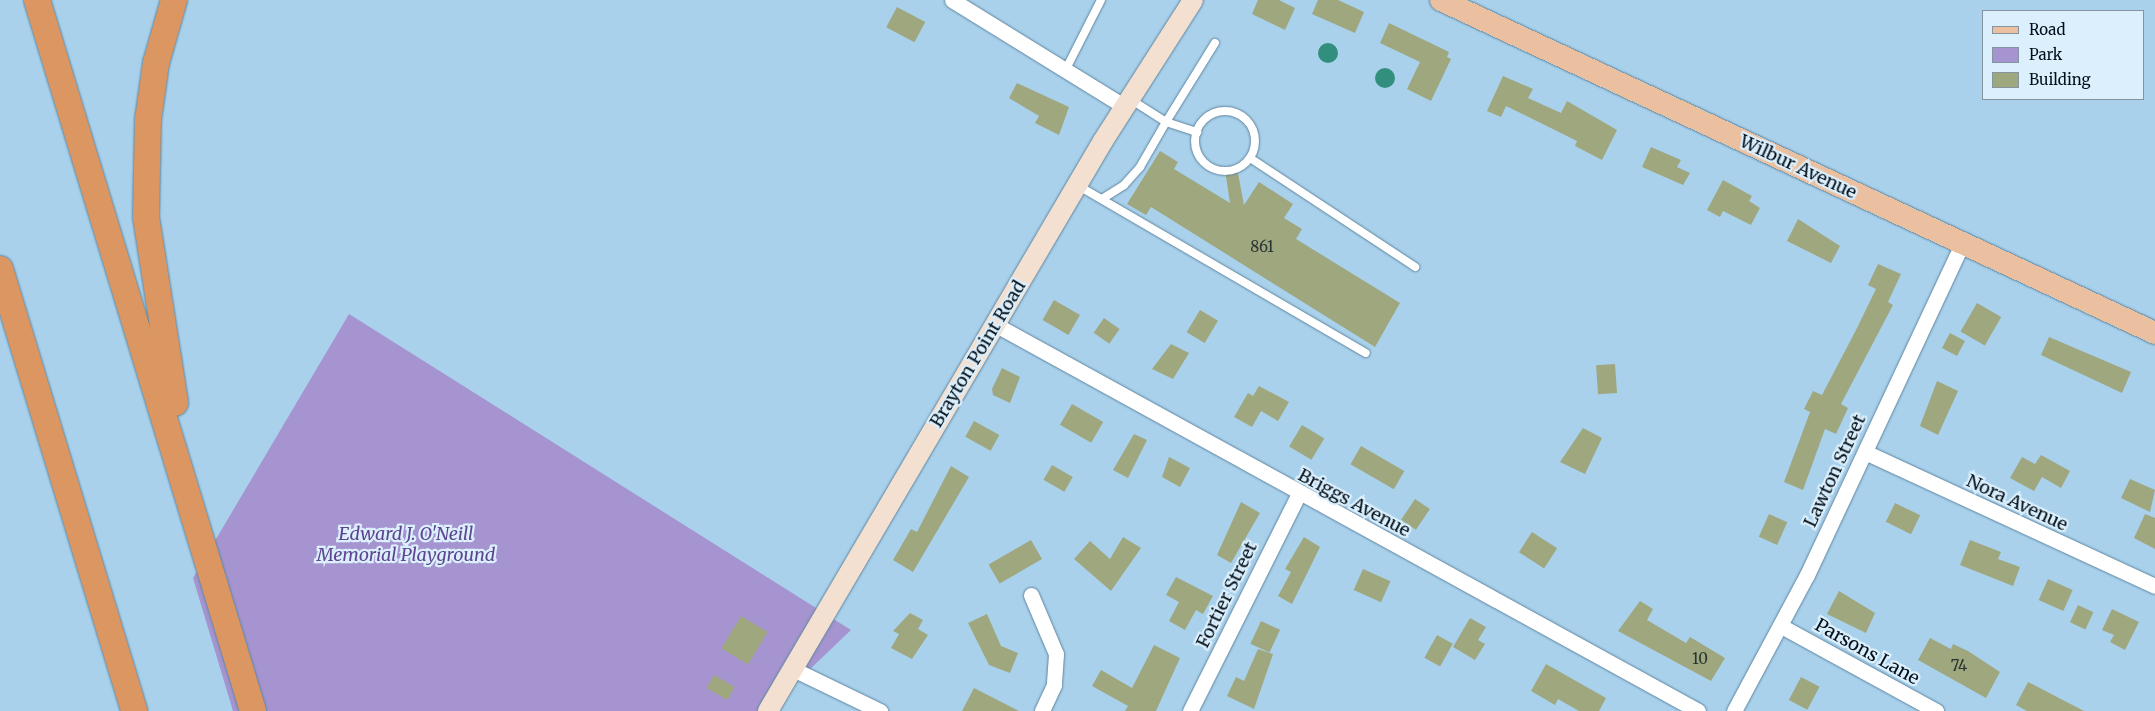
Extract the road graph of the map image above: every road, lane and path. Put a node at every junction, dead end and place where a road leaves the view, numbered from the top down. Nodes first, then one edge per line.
1 (37, 0) edge
2 (174, 0) edge
3 (952, 0) edge
4 (1101, 0) edge
5 (1193, 0) edge
6 (1441, 0) edge
7 (1214, 43) dead end
8 (1066, 70) junction
9 (1127, 103) junction
10 (1166, 122) junction
11 (1197, 132) junction
12 (1250, 158) junction
13 (1077, 185) junction
14 (1102, 199) junction
15 (1962, 244) junction
16 (1415, 267) dead end
17 (0, 269) edge
18 (996, 325) junction
19 (2155, 333) edge
20 (1366, 353) dead end
21 (1865, 452) junction
22 (1298, 495) junction
23 (201, 541) junction
24 (2155, 586) edge
25 (1031, 595) dead end
26 (1780, 626) junction
27 (793, 668) junction
28 (134, 711) edge
29 (253, 711) edge
30 (768, 711) edge
31 (880, 711) edge
32 (1042, 711) edge
33 (1190, 711) edge
34 (1698, 711) edge
35 (1734, 711) edge
36 (1936, 711) edge

1 - 23 highway
2 - 23 highway
3 - 8 street
4 - 8 lane
5 - 9 street, Brayton Point Road
6 - 15 main road, Wilbur Avenue
7 - 10 lane
8 - 9 street
9 - 10 lane
9 - 13 street, Brayton Point Road
10 - 11 lane
10 - 14 lane
11 - 12 lane
11 - 12 lane
12 - 16 lane
13 - 14 lane
13 - 18 street, Brayton Point Road
14 - 20 lane
15 - 19 main road, Wilbur Avenue
15 - 21 street, Lawton Street
17 - 28 highway
18 - 22 street, Briggs Avenue
18 - 27 street, Brayton Point Road
21 - 24 street, Nora Avenue
21 - 26 street, Lawton Street
22 - 33 street, Fortier Street
22 - 34 street, Briggs Avenue
23 - 29 highway
25 - 32 street
26 - 35 street, Lawton Street
26 - 36 street, Parsons Lane
27 - 30 street, Brayton Point Road
27 - 31 street

